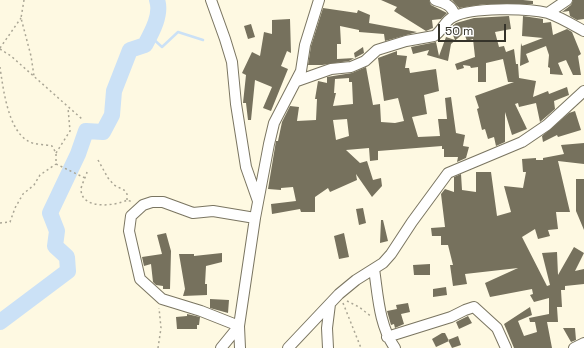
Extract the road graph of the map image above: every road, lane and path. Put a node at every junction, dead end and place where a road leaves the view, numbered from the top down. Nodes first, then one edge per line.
1 (24, 0) edge
2 (211, 0) edge
3 (319, 0) edge
4 (435, 0) edge
5 (567, 0) edge
6 (548, 14) junction
7 (455, 16) junction
8 (21, 18) junction
9 (584, 31) edge
10 (0, 48) edge
11 (0, 67) edge
12 (34, 76) junction
13 (297, 81) junction
14 (584, 91) edge
15 (68, 107) junction
16 (82, 119) dead end
17 (56, 154) junction
18 (98, 160) dead end
19 (56, 164) junction
20 (87, 172) dead end
21 (86, 178) junction
22 (127, 200) junction
23 (258, 201) junction
24 (143, 204) junction
25 (255, 218) junction
26 (0, 223) edge
27 (374, 269) junction
28 (339, 294) junction
29 (158, 296) junction
30 (330, 304) junction
31 (373, 318) dead end
32 (239, 326) junction
33 (387, 337) junction
34 (584, 343) edge
35 (158, 348) edge
36 (221, 348) edge
37 (240, 348) edge
38 (288, 348) edge
39 (328, 348) edge
40 (361, 348) edge
41 (395, 348) edge
42 (506, 348) edge
43 (574, 348) edge

1 - 8 path
2 - 23 street
3 - 13 street
4 - 7 street
5 - 6 street
6 - 7 street
6 - 9 street
7 - 13 street
8 - 10 path
8 - 12 path
10 - 12 path
11 - 17 path
12 - 15 path
13 - 23 street
14 - 27 street
15 - 16 path
15 - 17 path
17 - 19 path
18 - 22 path
19 - 21 path
19 - 26 path
20 - 21 path
21 - 22 path
22 - 24 path
23 - 25 street
24 - 25 street
24 - 29 street
25 - 32 street
27 - 28 street
27 - 33 street
28 - 30 street
28 - 31 path
28 - 40 path
29 - 32 street
29 - 35 path
30 - 38 street
30 - 39 street
32 - 36 street
32 - 37 street
33 - 41 street
33 - 42 street
34 - 43 street

